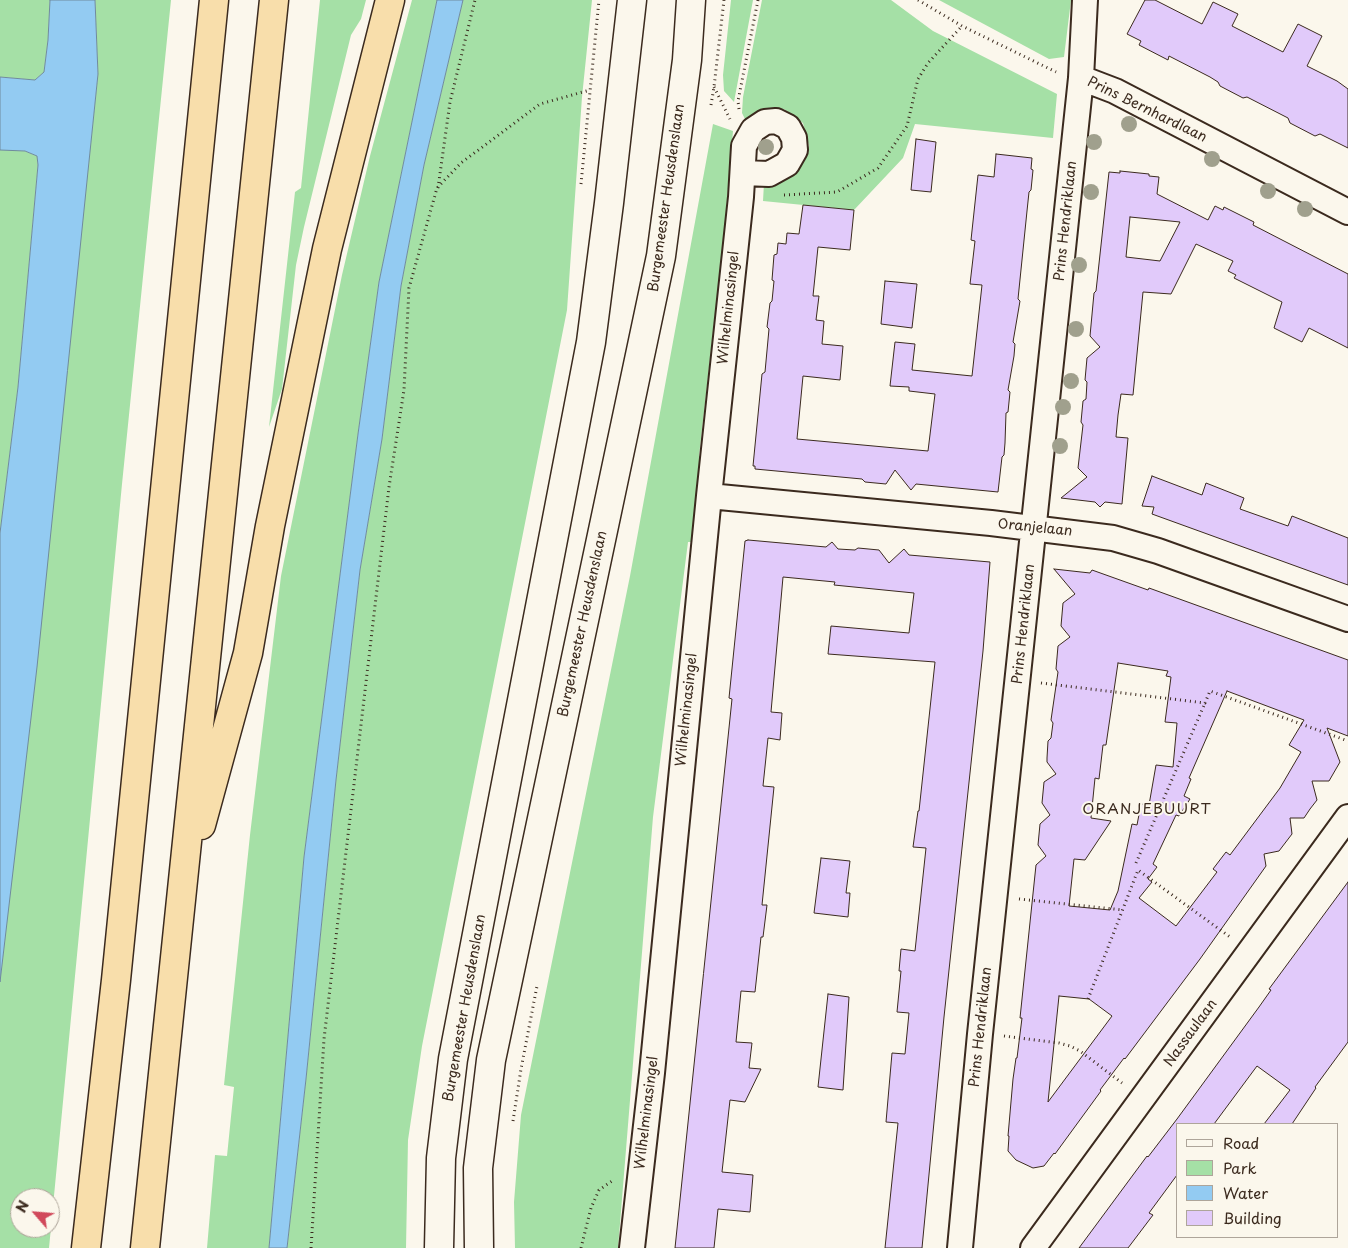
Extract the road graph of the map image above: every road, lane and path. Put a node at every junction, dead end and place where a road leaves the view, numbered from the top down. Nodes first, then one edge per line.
1 (214, 0) edge
2 (274, 0) edge
3 (390, 0) edge
4 (475, 0) edge
5 (632, 0) edge
6 (691, 0) edge
7 (758, 0) edge
8 (918, 0) edge
9 (1085, 0) edge
10 (962, 26) junction
11 (1081, 78) junction
12 (590, 90) dead end
13 (744, 146) junction
14 (743, 173) junction
15 (438, 188) junction
16 (742, 197) junction
17 (1348, 212) edge
18 (709, 496) junction
19 (1034, 528) junction
20 (1348, 619) edge
21 (1018, 680) junction
22 (1205, 703) junction
23 (1348, 740) edge
24 (1348, 817) edge
25 (1136, 863) dead end
26 (995, 896) junction
27 (180, 901) junction
28 (1123, 910) junction
29 (1250, 952) junction
30 (1088, 998) dead end
31 (980, 1034) junction
32 (1143, 1099) junction
33 (638, 1185) junction
34 (86, 1248) edge
35 (145, 1248) edge
36 (311, 1248) edge
37 (439, 1248) edge
38 (478, 1248) edge
39 (581, 1248) edge
40 (632, 1248) edge
41 (960, 1248) edge
42 (1033, 1248) edge

1 - 34 highway
2 - 27 highway
3 - 27 highway
4 - 15 path
5 - 37 main road, Burgemeester Heusdenslaan
6 - 38 main road, Burgemeester Heusdenslaan
7 - 13 path
8 - 10 path, Prins Bernhardlaan
9 - 11 street, Prins Hendriklaan
10 - 11 path, Prins Bernhardlaan
10 - 16 path
11 - 17 street, Prins Bernhardlaan
11 - 19 street, Prins Hendriklaan
12 - 15 path
13 - 14 street, Wilhelminasingel
13 - 14 street
14 - 16 street, Wilhelminasingel
15 - 36 path
16 - 18 street, Wilhelminasingel
18 - 19 street, Oranjelaan
18 - 33 street, Wilhelminasingel
19 - 20 street, Oranjelaan
19 - 21 street, Prins Hendriklaan
21 - 22 path
21 - 26 street, Prins Hendriklaan
22 - 23 path
22 - 25 path
24 - 29 street, Nassaulaan
26 - 28 path
26 - 31 street, Prins Hendriklaan
27 - 35 highway
28 - 29 path
28 - 30 path
29 - 32 street, Nassaulaan
31 - 32 path
31 - 41 street, Prins Hendriklaan
32 - 42 street, Nassaulaan
33 - 39 path
33 - 40 street, Wilhelminasingel

